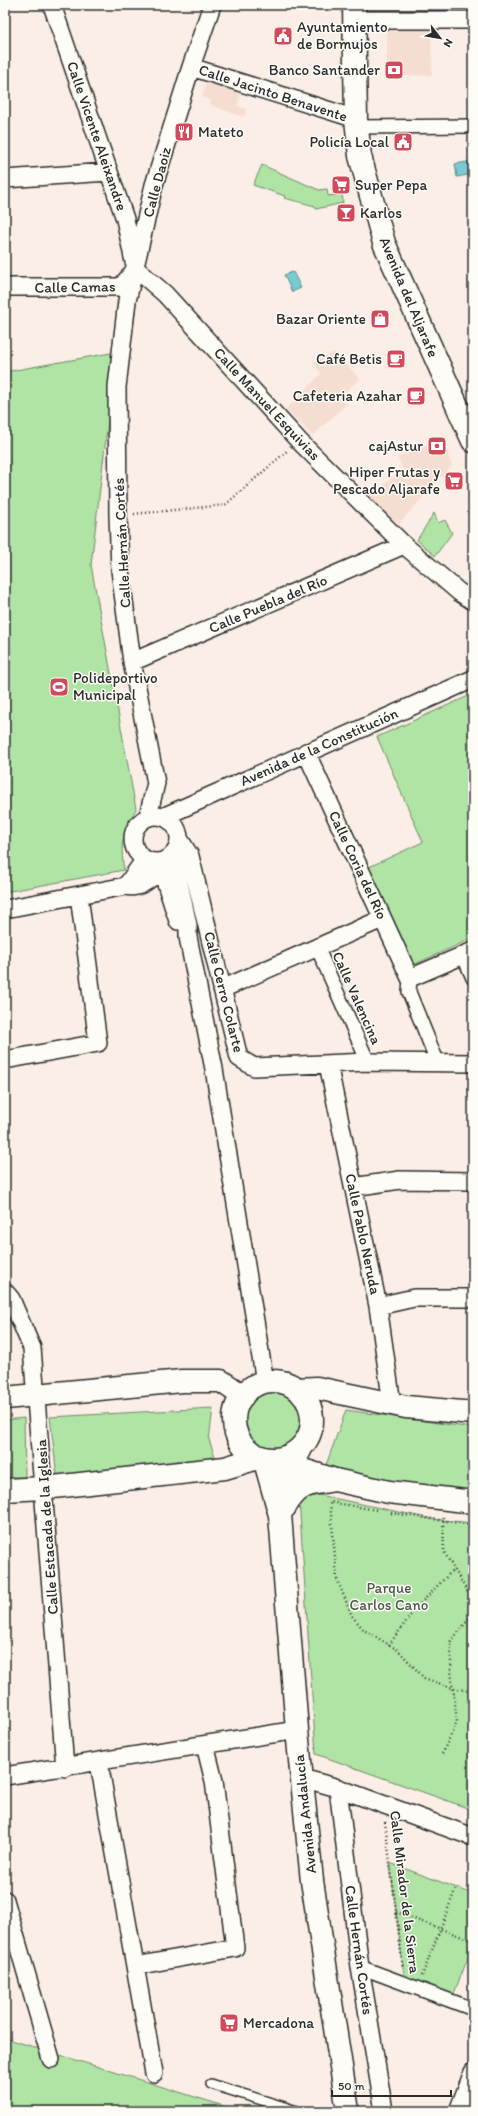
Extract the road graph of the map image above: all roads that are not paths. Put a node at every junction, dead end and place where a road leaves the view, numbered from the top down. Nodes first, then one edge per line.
1 (52, 5) edge
2 (212, 5) edge
3 (354, 12) edge
4 (473, 20) edge
5 (191, 67) junction
6 (356, 123) junction
7 (473, 126) edge
8 (108, 172) junction
9 (5, 179) edge
10 (135, 268) junction
11 (5, 287) edge
12 (473, 441) edge
13 (404, 545) junction
14 (473, 601) edge
15 (132, 662) junction
16 (473, 679) edge
17 (306, 752) junction
18 (157, 816) junction
19 (163, 857) junction
20 (80, 894) junction
21 (5, 909) edge
22 (382, 919) junction
23 (317, 946) junction
24 (468, 953) edge
25 (410, 978) junction
26 (473, 978) edge
27 (222, 989) junction
28 (5, 1060) edge
29 (437, 1061) junction
30 (368, 1062) junction
31 (473, 1063) edge
32 (328, 1064) junction
33 (473, 1180) edge
34 (353, 1187) junction
35 (5, 1292) edge
36 (473, 1298) edge
37 (378, 1306) junction
38 (265, 1382) junction
39 (296, 1389) junction
40 (36, 1395) junction
41 (243, 1396) junction
42 (5, 1398) edge
43 (392, 1404) junction
44 (473, 1413) edge
45 (302, 1446) junction
46 (265, 1458) junction
47 (292, 1467) junction
48 (335, 1480) junction
49 (44, 1488) junction
50 (5, 1490) edge
51 (473, 1502) edge
52 (280, 1514) junction
53 (297, 1730) junction
54 (205, 1745) junction
55 (99, 1762) junction
56 (65, 1768) junction
57 (5, 1776) edge
58 (302, 1778) junction
59 (338, 1788) junction
60 (473, 1837) edge
61 (5, 1900) edge
62 (135, 1966) junction
63 (360, 1967) junction
64 (473, 2009) edge
65 (51, 2059) dead end
66 (473, 2072) edge
67 (154, 2073) dead end
68 (211, 2084) dead end
69 (297, 2111) edge
70 (348, 2111) edge
71 (384, 2111) edge
72 (458, 2111) edge

1 - 8 street, Calle Vicente Aleixandre
2 - 5 street, Calle Daoiz
3 - 4 street
3 - 6 main road, Avenida del Aljarafe
5 - 6 street, Calle Jacinto Benavente
5 - 10 street, Calle Daoiz
6 - 7 street
6 - 12 main road, Avenida del Aljarafe
8 - 9 street
8 - 10 street, Calle Vicente Aleixandre
10 - 11 street, Calle Camas
10 - 13 street, Calle Manuel Esquivias
10 - 15 street, Calle Hernán Cortés
13 - 14 street, Calle Manuel Esquivias
13 - 15 street, Calle Puebla del Río
15 - 18 street, Calle Hernán Cortés
16 - 17 street, Avenida de la Constitución
17 - 18 street, Avenida de la Constitución
17 - 22 street, Calle Coria del Río
18 - 19 street
18 - 19 street
19 - 20 street
19 - 27 street, Calle Cerro Colarte
19 - 38 street
20 - 21 street
20 - 28 street
22 - 23 street
22 - 25 street, Calle Coria del Río
23 - 27 street
23 - 30 street, Calle Valencina
24 - 25 street
24 - 26 street
25 - 29 street
27 - 32 street, Calle Cerro Colarte
29 - 30 street, Calle Cerro Colarte
29 - 31 street, Calle Cerro Colarte
30 - 32 street, Calle Cerro Colarte
32 - 34 street, Calle Pablo Neruda
33 - 34 street
34 - 37 street, Calle Pablo Neruda
35 - 40 street, Calle Estacada de la Iglesia
36 - 37 street
37 - 43 street, Calle Pablo Neruda
38 - 39 main road
38 - 41 main road
39 - 43 main road
39 - 45 main road
40 - 41 main road
40 - 42 main road
40 - 49 street, Calle Estacada de la Iglesia
41 - 46 main road
43 - 44 main road
45 - 46 main road
45 - 47 main road
46 - 47 main road
46 - 49 main road
46 - 52 main road
47 - 48 main road
47 - 52 main road
48 - 51 main road
48 - 52 main road
49 - 50 main road
49 - 56 street, Calle Estacada de la Iglesia
52 - 53 main road, Avenida Andalucía
53 - 54 street
53 - 58 main road, Avenida Andalucía
54 - 55 street
54 - 62 street
55 - 56 street
55 - 62 street
56 - 57 street
58 - 59 street
58 - 70 main road, Avenida Andalucía
59 - 60 street
59 - 63 street, Calle Hernán Cortés
61 - 65 street
62 - 67 street
63 - 64 street
63 - 71 street, Calle Hernán Cortés
66 - 72 street
68 - 69 lane

